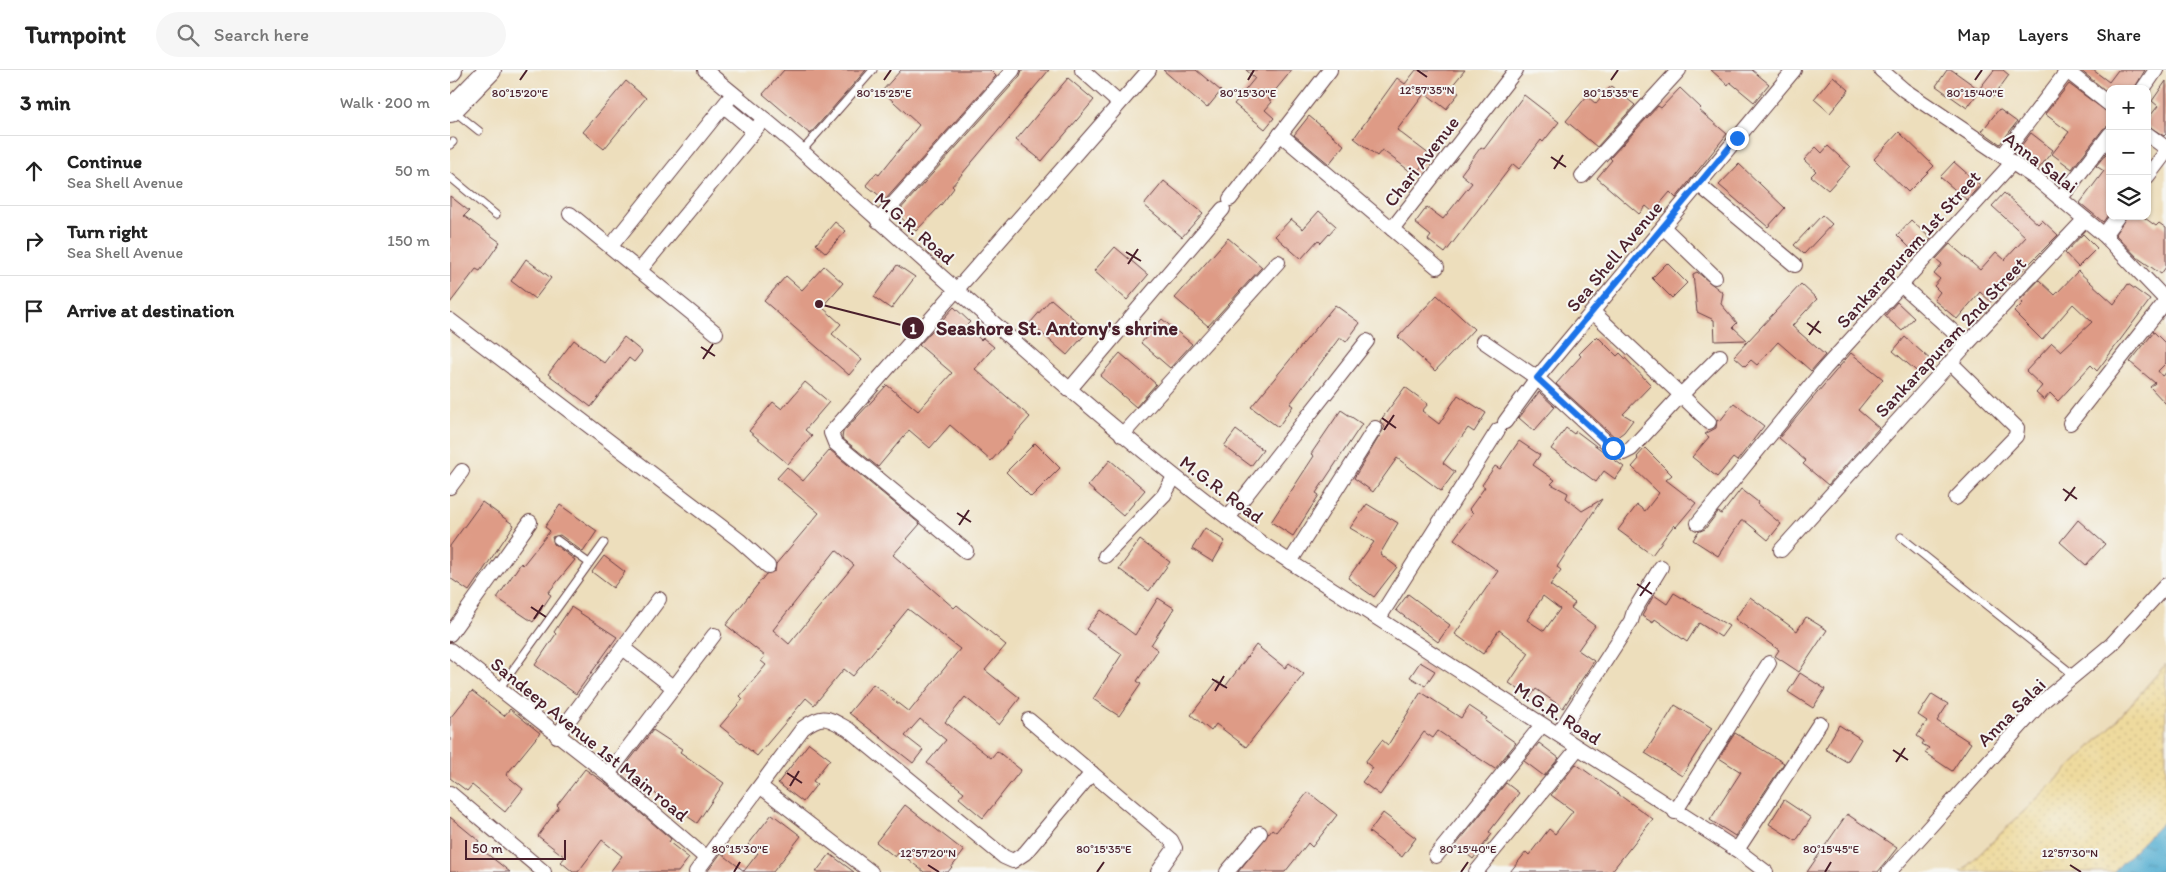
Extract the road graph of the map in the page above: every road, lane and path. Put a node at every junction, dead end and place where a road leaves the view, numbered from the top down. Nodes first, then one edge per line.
1 (490, 70) edge
2 (705, 70) edge
3 (873, 70) edge
4 (1012, 70) edge
5 (1082, 70) edge
6 (1149, 70) edge
7 (1330, 70) edge
8 (1516, 70) edge
9 (1679, 70) edge
10 (1794, 70) edge
11 (1881, 70) edge
12 (2156, 70) edge
13 (2067, 71) edge
14 (2146, 85) edge
15 (733, 94) junction
16 (2106, 102) edge
17 (1119, 103) junction
18 (724, 106) junction
19 (451, 110) edge
20 (764, 119) junction
21 (754, 131) junction
22 (480, 132) dead end
23 (1280, 134) junction
24 (2151, 137) edge
25 (2106, 139) edge
26 (2166, 150) edge
27 (802, 151) junction
28 (2008, 158) junction
29 (2148, 175) edge
30 (1582, 176) dead end
31 (450, 178) edge
32 (1698, 184) junction
33 (2060, 199) junction
34 (570, 214) dead end
35 (496, 215) dead end
36 (2085, 219) junction
37 (2115, 220) edge
38 (878, 221) junction
39 (1663, 227) junction
40 (1392, 229) junction
41 (2104, 235) junction
42 (611, 246) junction
43 (1278, 262) dead end
44 (1796, 265) dead end
45 (1437, 267) dead end
46 (640, 270) junction
47 (1715, 277) dead end
48 (1902, 286) junction
49 (957, 289) junction
50 (2166, 301) edge
51 (1593, 312) junction
52 (450, 320) edge
53 (716, 333) dead end
54 (1367, 341) dead end
55 (1483, 341) dead end
56 (1967, 344) junction
57 (1720, 356) dead end
58 (1951, 363) junction
59 (1537, 378) junction
60 (1069, 390) junction
61 (1681, 395) junction
62 (1709, 422) dead end
63 (2070, 423) dead end
64 (1375, 428) dead end
65 (1122, 435) junction
66 (462, 471) dead end
67 (1174, 477) junction
68 (450, 487) edge
69 (1956, 498) dead end
70 (1228, 518) junction
71 (530, 522) dead end
72 (1698, 523) dead end
73 (1901, 537) dead end
74 (557, 540) dead end
75 (604, 543) dead end
76 (1781, 550) dead end
77 (966, 551) dead end
78 (1105, 556) dead end
79 (1290, 562) junction
80 (589, 563) junction
81 (768, 566) dead end
82 (1661, 567) dead end
83 (2166, 585) edge
84 (658, 599) dead end
85 (1379, 618) junction
86 (450, 634) edge
87 (714, 635) dead end
88 (623, 648) junction
89 (450, 650) edge
90 (1769, 663) dead end
91 (2075, 676) junction
92 (674, 688) junction
93 (499, 690) junction
94 (1029, 720) dead end
95 (1820, 723) dead end
96 (1542, 725) junction
97 (1558, 734) junction
98 (557, 736) junction
99 (1578, 748) junction
100 (1092, 773) junction
101 (608, 774) junction
102 (761, 787) junction
103 (450, 793) edge
104 (1675, 812) junction
105 (1260, 833) dead end
106 (1737, 850) junction
107 (1436, 856) dead end
108 (706, 858) junction
109 (544, 872) edge
110 (696, 872) edge
111 (871, 872) edge
112 (1158, 872) edge
113 (1227, 872) edge
114 (1476, 872) edge
115 (1766, 872) edge
116 (1889, 872) edge

1 - 19 main road
2 - 15 street, M.G.R. Road
3 - 27 lane
4 - 38 street
5 - 17 street
6 - 17 street
7 - 23 street
8 - 40 street, Chari Avenue
9 - 30 street
10 - 32 street, Sea Shell Avenue
11 - 28 street, Anna Salai
12 - 14 street
13 - 16 street
13 - 28 street, Sankarapuram 1st Street
15 - 18 street
15 - 20 street, M.G.R. Road
17 - 49 street
18 - 21 street
18 - 42 street
19 - 22 lane
20 - 21 street
20 - 27 street, M.G.R. Road
21 - 46 street
23 - 40 street
23 - 60 street
24 - 26 street
25 - 33 street
26 - 29 street
27 - 38 street, M.G.R. Road
28 - 33 street, Anna Salai
28 - 48 street, Sankarapuram 1st Street
31 - 35 lane
32 - 39 street, Sea Shell Avenue
32 - 44 street
33 - 36 street, Anna Salai
34 - 42 street
36 - 41 street, Anna Salai
36 - 56 street, Sankarapuram 2nd Street
37 - 41 street
38 - 49 street, M.G.R. Road
39 - 47 street
39 - 51 street, Sea Shell Avenue
40 - 45 street
41 - 50 street, Anna Salai
42 - 46 street
43 - 65 street
46 - 53 street
48 - 56 street
48 - 72 street, Sankarapuram 1st Street
49 - 60 street, M.G.R. Road
49 - 77 street
50 - 63 street
51 - 59 street, Sea Shell Avenue
51 - 61 street
52 - 81 street
54 - 70 street
55 - 59 street
56 - 58 street, Sankarapuram 2nd Street
57 - 61 street
58 - 69 street
58 - 76 street, Sankarapuram 2nd Street
59 - 61 street
59 - 85 street, Sea Shell Avenue
60 - 65 street, M.G.R. Road
61 - 62 street
64 - 79 street
65 - 67 street, M.G.R. Road
66 - 68 street
67 - 70 street, M.G.R. Road
67 - 78 street
70 - 79 street, M.G.R. Road
71 - 86 street
73 - 91 lane
74 - 80 lane
75 - 80 lane
79 - 85 street, M.G.R. Road
80 - 93 lane
82 - 97 street
83 - 91 street, Anna Salai
84 - 88 street
85 - 96 street, M.G.R. Road
87 - 92 street
88 - 92 street
88 - 98 street
89 - 93 street, Sandeep Avenue 1st Main road
90 - 104 street
91 - 116 street, Anna Salai
92 - 101 street
93 - 98 street, Sandeep Avenue 1st Main road
94 - 100 street
95 - 106 street
96 - 97 street, M.G.R. Road
96 - 107 street
97 - 99 street, M.G.R. Road
98 - 101 street, Sandeep Avenue 1st Main road
99 - 104 street, M.G.R. Road
99 - 114 street
100 - 102 street
100 - 112 street
101 - 108 street, Sandeep Avenue 1st Main road
102 - 108 street
102 - 111 street
103 - 109 street
104 - 106 street, M.G.R. Road
105 - 113 street
106 - 115 street, M.G.R. Road
108 - 110 street

